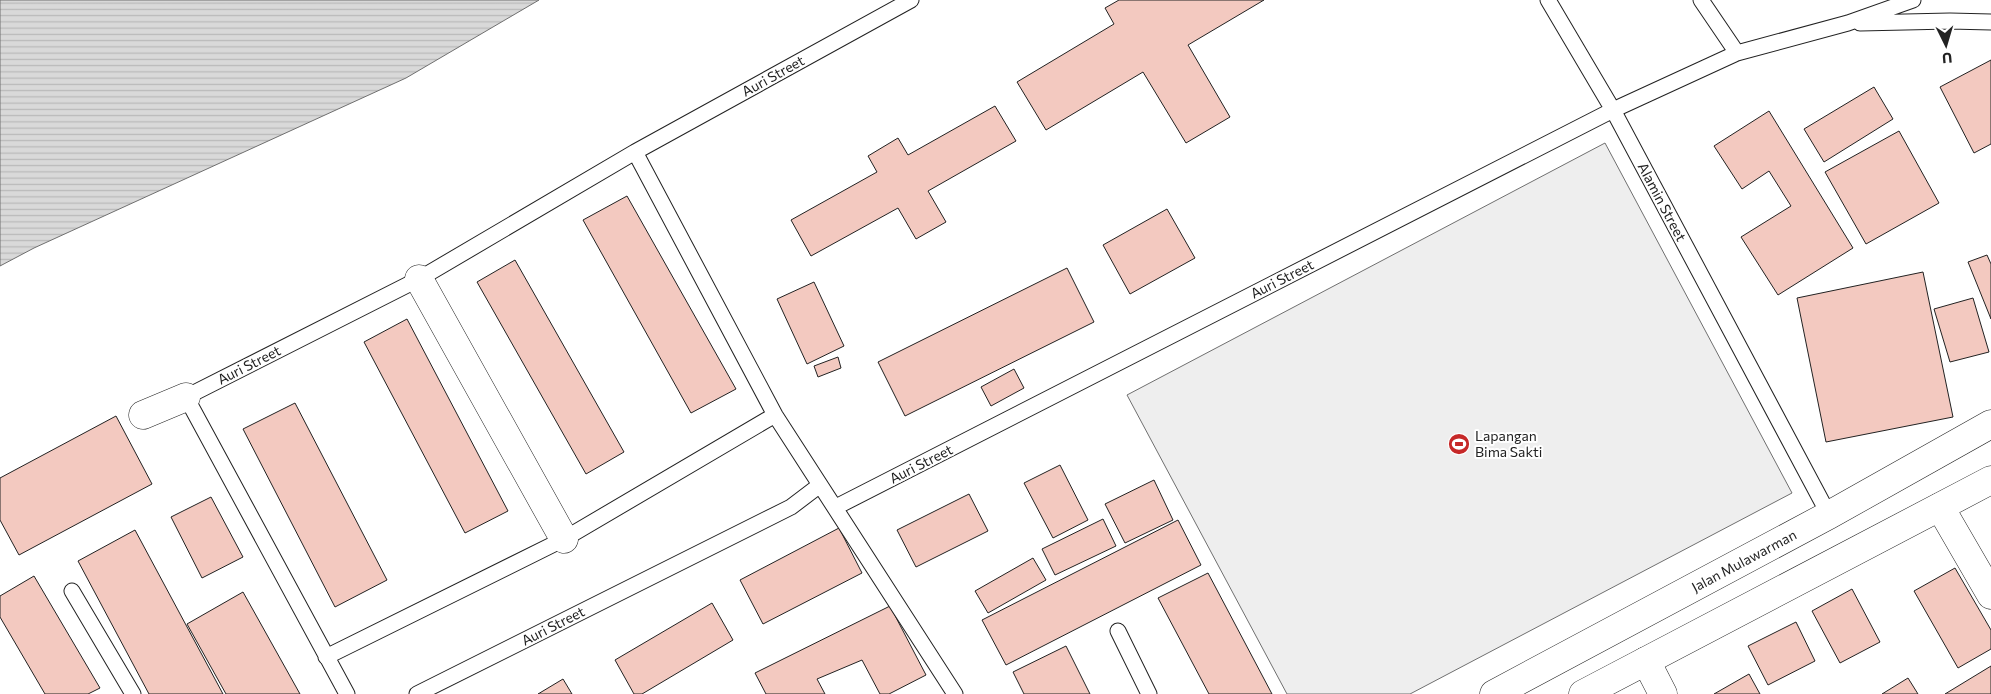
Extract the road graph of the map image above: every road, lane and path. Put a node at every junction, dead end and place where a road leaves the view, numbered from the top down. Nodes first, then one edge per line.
1 (911, 0) edge
2 (1701, 0) edge
3 (1913, 0) edge
4 (1550, 1) edge
5 (1991, 22) edge
6 (1848, 23) junction
7 (1737, 53) junction
8 (1613, 110) junction
9 (635, 152) junction
10 (419, 279) junction
11 (186, 397) junction
12 (143, 415) dead end
13 (776, 415) junction
14 (1991, 424) edge
15 (1991, 480) edge
16 (820, 485) junction
17 (836, 507) junction
18 (1940, 507) junction
19 (1829, 515) junction
20 (564, 539) junction
21 (72, 591) dead end
22 (1991, 595) edge
23 (1118, 631) dead end
24 (326, 657) junction
25 (1646, 661) junction
26 (133, 694) edge
27 (347, 694) edge
28 (418, 694) edge
29 (955, 694) edge
30 (1149, 694) edge
31 (1494, 694) edge
32 (1583, 694) edge
33 (1663, 694) edge

1 - 9 lane, Auri Street
2 - 7 lane
3 - 6 lane
4 - 8 lane
5 - 6 lane
6 - 7 lane
7 - 8 lane
8 - 17 lane, Auri Street
8 - 19 lane, Alamin Street
9 - 10 lane, Auri Street
9 - 13 lane
10 - 11 lane, Auri Street
10 - 20 main road
11 - 12 main road, Auri Street
11 - 24 lane
13 - 16 lane
13 - 20 lane
14 - 19 main road, Jalan Mulawarman
15 - 18 main road
16 - 17 lane
16 - 28 lane, Auri Street
17 - 29 lane
18 - 22 main road
18 - 25 main road
19 - 31 main road, Jalan Mulawarman
20 - 24 lane
21 - 26 lane
23 - 30 lane
24 - 27 lane
25 - 32 main road
25 - 33 main road

